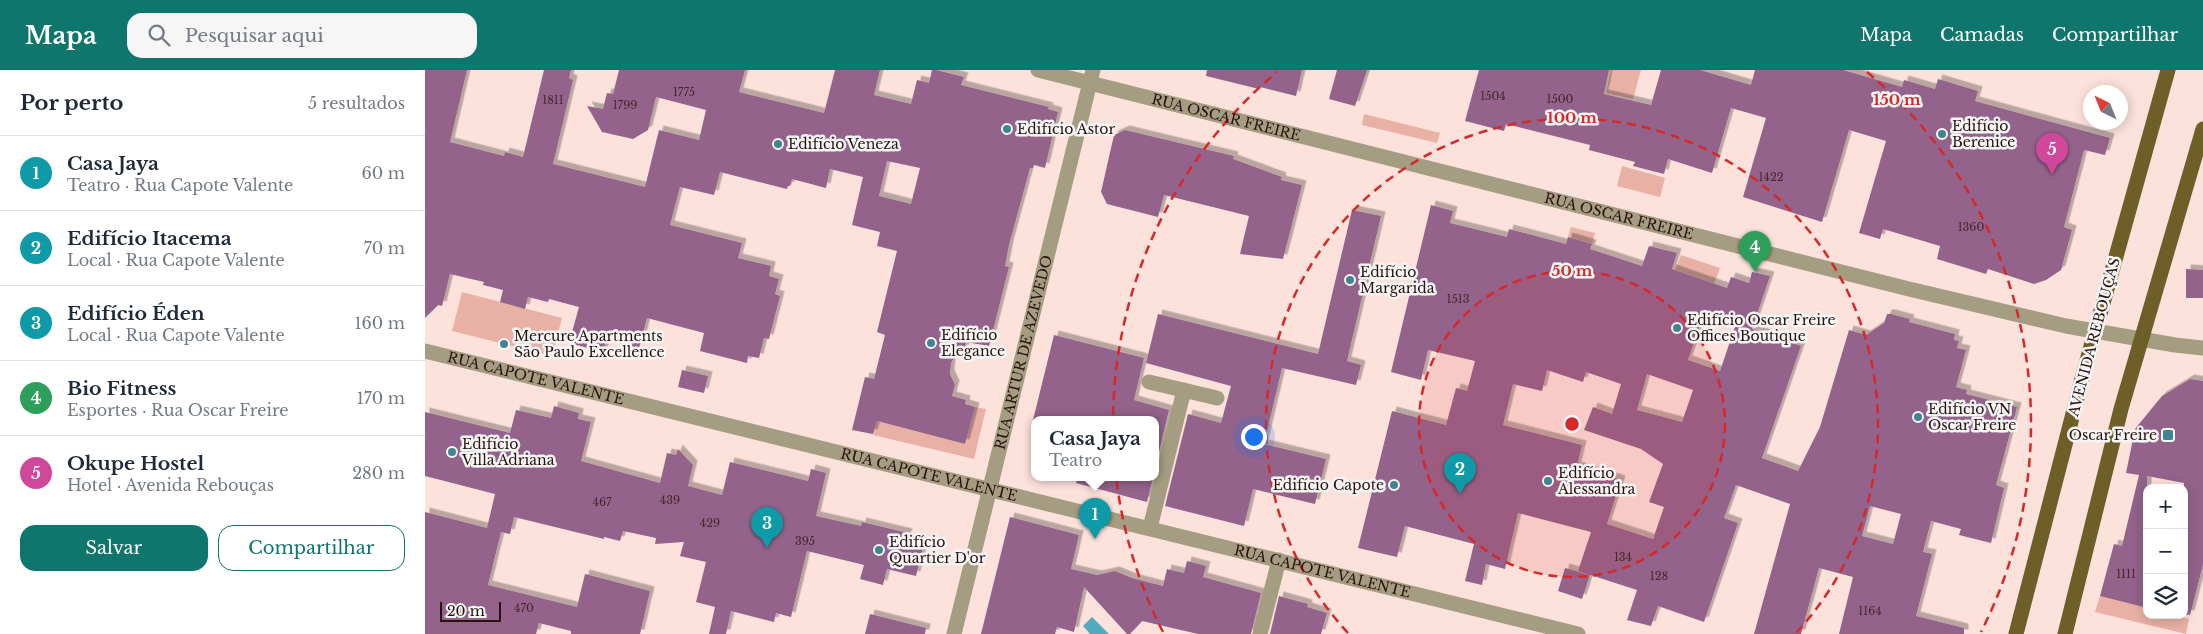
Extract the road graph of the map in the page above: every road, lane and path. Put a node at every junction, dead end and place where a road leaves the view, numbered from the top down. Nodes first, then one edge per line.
1 (1038, 70) edge
2 (2169, 70) edge
3 (1091, 76) edge
4 (2203, 129) edge
5 (2095, 331) junction
6 (2140, 339) junction
7 (2203, 348) edge
8 (425, 351) edge
9 (1149, 382) dead end
10 (1184, 390) junction
11 (1217, 398) dead end
12 (991, 488) junction
13 (1150, 528) junction
14 (1279, 560) junction
15 (955, 634) edge
16 (1260, 634) edge
17 (1578, 634) edge
18 (2016, 634) edge
19 (2065, 634) edge

1 - 3 street, RUA OSCAR FREIRE
2 - 5 main road, AVENIDA REBOUÇAS
3 - 5 street, RUA OSCAR FREIRE
3 - 12 street, RUA ARTUR DE AZEVEDO
4 - 6 main road
5 - 6 street, RUA OSCAR FREIRE
5 - 18 main road, AVENIDA REBOUÇAS
6 - 7 street, RUA OSCAR FREIRE
6 - 19 main road
8 - 12 street, RUA CAPOTE VALENTE
9 - 10 street
10 - 11 street
10 - 13 street
12 - 13 street, RUA CAPOTE VALENTE
12 - 15 street, RUA ARTUR DE AZEVEDO
13 - 14 street, RUA CAPOTE VALENTE
14 - 16 street
14 - 17 street, RUA CAPOTE VALENTE

